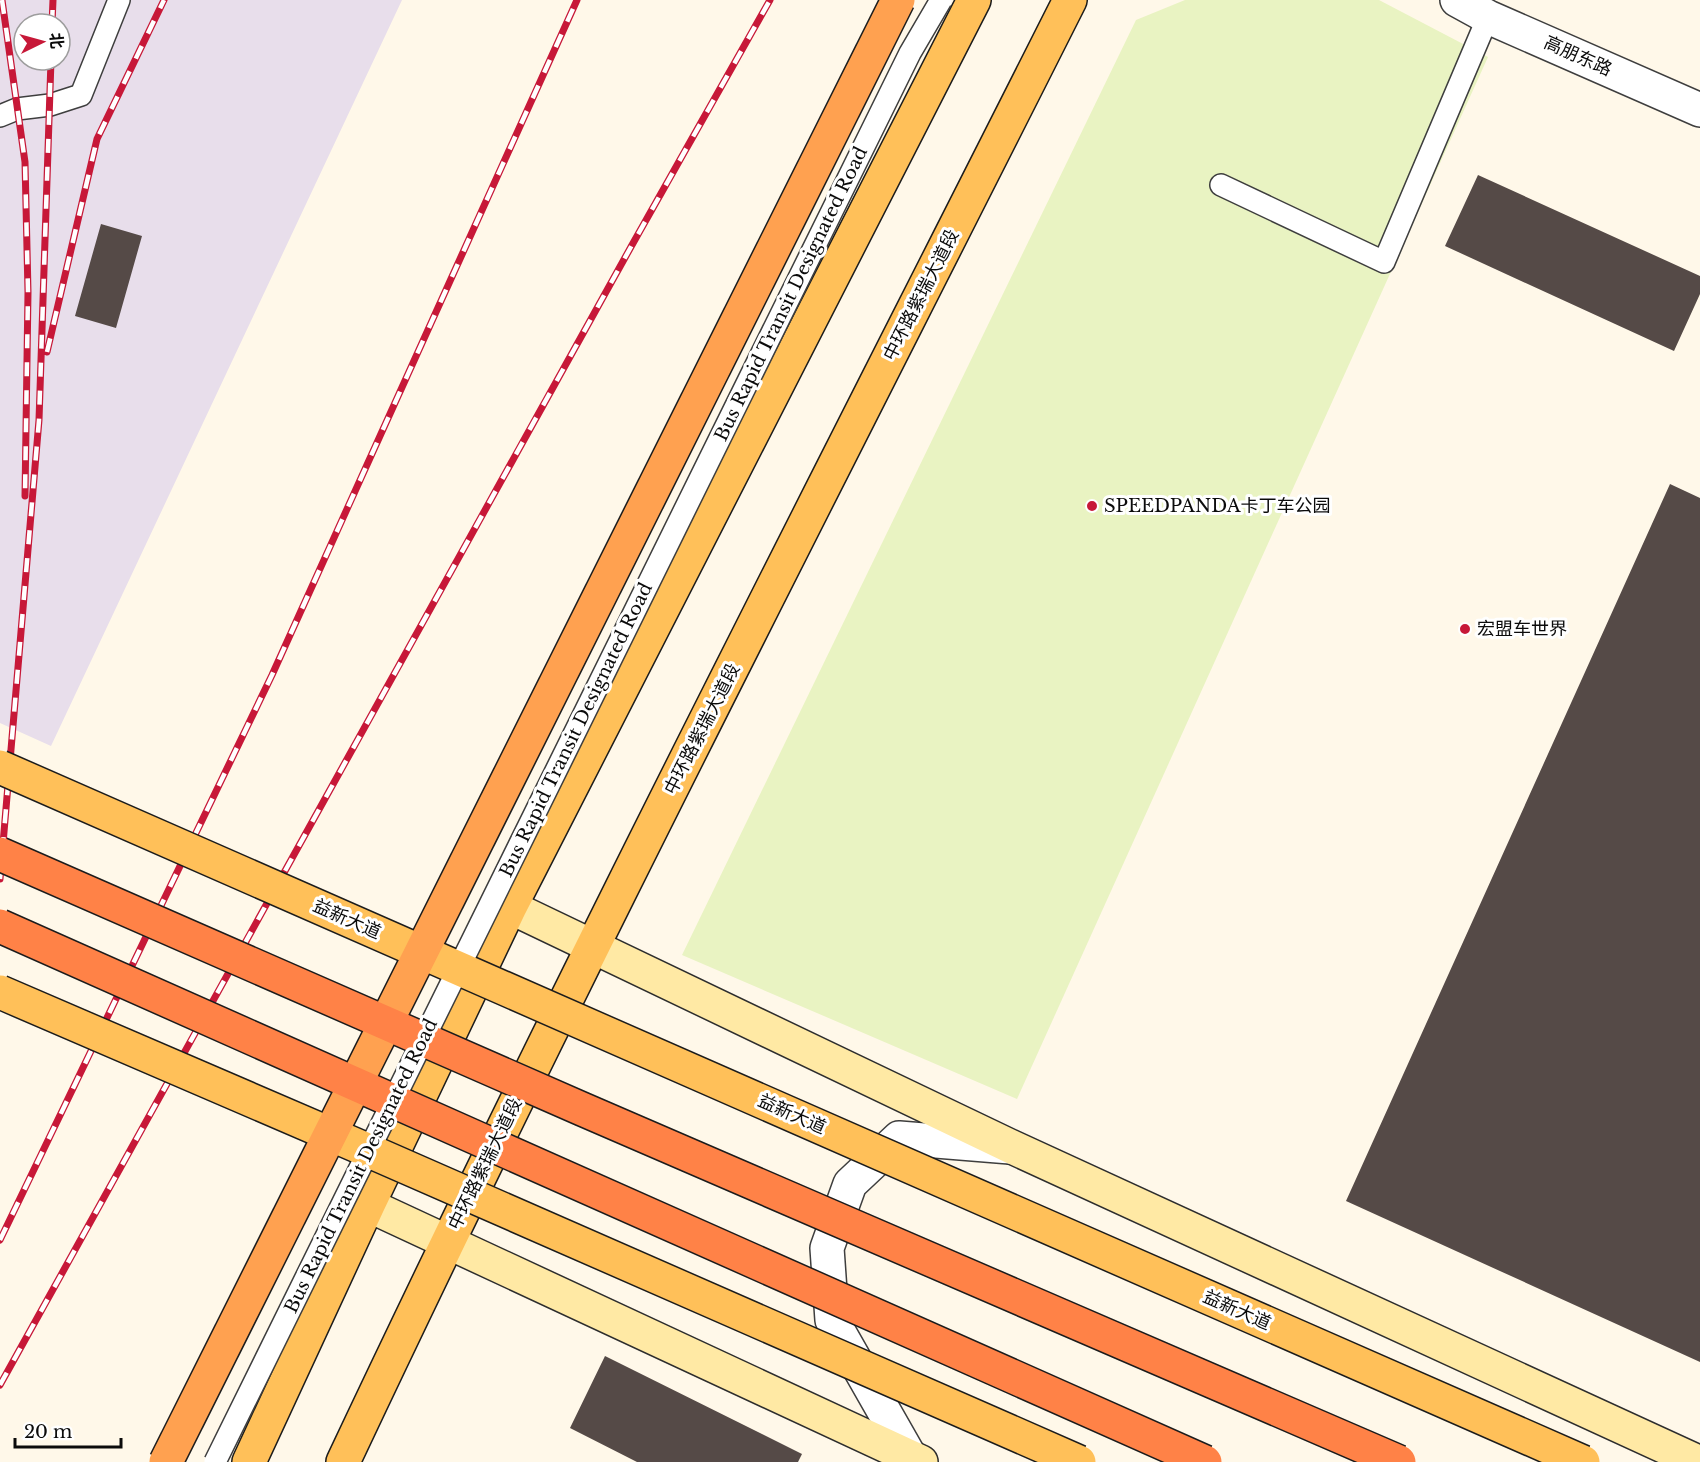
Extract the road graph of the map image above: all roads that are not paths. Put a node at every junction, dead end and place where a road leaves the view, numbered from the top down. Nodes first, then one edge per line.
1 (119, 0) edge
2 (898, 0) edge
3 (941, 0) edge
4 (974, 0) edge
5 (1070, 0) edge
6 (1457, 0) edge
7 (1488, 17) junction
8 (1700, 110) edge
9 (0, 116) edge
10 (1221, 185) dead end
11 (0, 767) edge
12 (0, 854) edge
13 (510, 907) junction
14 (0, 926) edge
15 (592, 947) junction
16 (0, 992) edge
17 (1012, 1147) junction
18 (368, 1205) junction
19 (447, 1241) junction
20 (915, 1460) edge
21 (166, 1462) edge
22 (215, 1462) edge
23 (249, 1462) edge
24 (343, 1462) edge
25 (1079, 1462) edge
26 (1205, 1462) edge
27 (1399, 1462) edge
28 (1583, 1462) edge
29 (1698, 1462) edge

1 - 9 lane
2 - 21 highway, bridge
3 - 22 lane, Bus Rapid Transit Designated Road, bridge
4 - 13 main road
5 - 15 main road, 中环路紫瑞大道段
6 - 7 street, 高朋东路
7 - 8 street, 高朋东路
7 - 10 lane
11 - 28 main road, 益新大道, bridge
12 - 27 highway, bridge
13 - 15 main road
13 - 18 main road
14 - 26 highway, bridge
15 - 17 main road
15 - 19 main road, 中环路紫瑞大道段
16 - 25 main road, bridge
17 - 20 street
17 - 29 main road
18 - 19 main road
18 - 23 main road
19 - 20 main road
19 - 24 main road, 中环路紫瑞大道段

